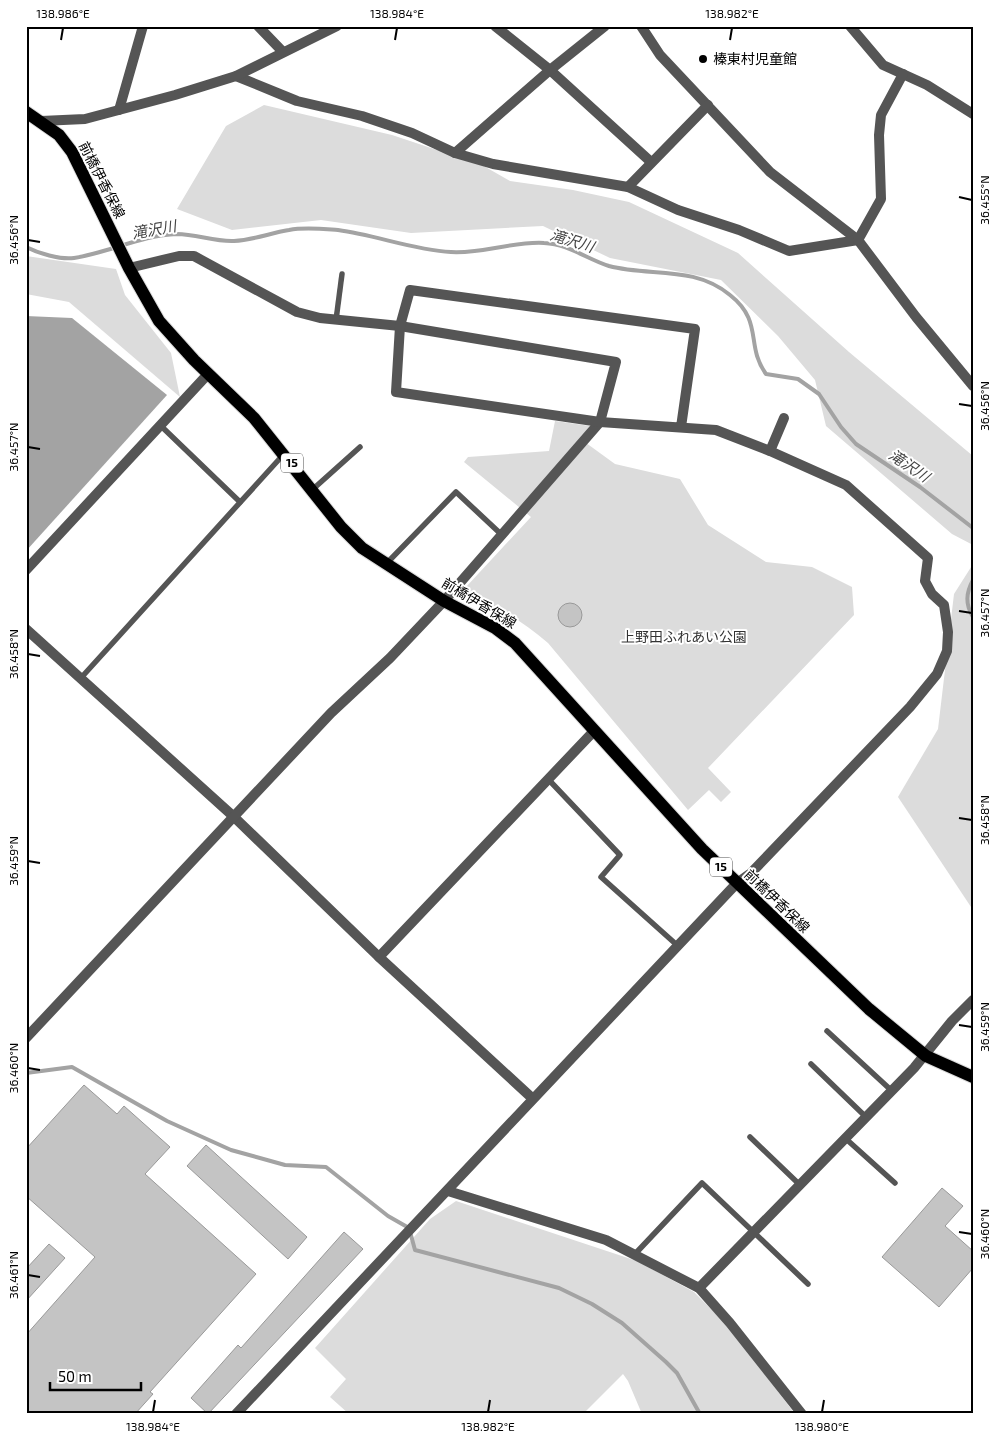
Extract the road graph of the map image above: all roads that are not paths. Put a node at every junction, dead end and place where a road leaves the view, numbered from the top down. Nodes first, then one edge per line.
1 (143, 26) edge
2 (258, 26) edge
3 (337, 26) edge
4 (495, 26) edge
5 (605, 26) edge
6 (641, 26) edge
7 (850, 26) edge
8 (283, 52) junction
9 (550, 70) junction
10 (902, 74) junction
11 (236, 76) junction
12 (708, 105) junction
13 (119, 110) junction
14 (26, 112) edge
15 (973, 114) edge
16 (41, 121) junction
17 (455, 153) junction
18 (651, 162) junction
19 (628, 187) junction
20 (858, 240) junction
21 (126, 264) junction
22 (342, 274) dead end
23 (336, 320) junction
24 (400, 326) junction
25 (208, 374) junction
26 (973, 386) edge
27 (784, 418) dead end
28 (600, 422) junction
29 (161, 426) junction
30 (681, 427) junction
31 (360, 446) dead end
32 (770, 451) junction
33 (284, 453) junction
34 (312, 490) junction
35 (240, 502) junction
36 (503, 536) junction
37 (386, 564) junction
38 (26, 570) edge
39 (444, 601) junction
40 (26, 629) edge
41 (80, 679) junction
42 (594, 731) junction
43 (548, 779) junction
44 (233, 816) junction
45 (737, 883) junction
46 (678, 946) junction
47 (379, 957) junction
48 (973, 1000) edge
49 (827, 1031) dead end
50 (26, 1038) edge
51 (926, 1056) junction
52 (811, 1064) dead end
53 (973, 1077) edge
54 (892, 1091) junction
55 (532, 1098) junction
56 (866, 1117) junction
57 (750, 1137) dead end
58 (845, 1138) junction
59 (896, 1183) dead end
60 (800, 1185) junction
61 (448, 1191) junction
62 (753, 1232) junction
63 (635, 1254) junction
64 (808, 1284) dead end
65 (698, 1288) junction
66 (242, 1412) edge
67 (802, 1414) edge

1 - 13 street
2 - 8 street
3 - 8 street
4 - 9 street
5 - 9 street
6 - 12 street
7 - 10 street
8 - 11 street
9 - 17 street
9 - 18 street
10 - 15 street
10 - 20 street
11 - 13 street
11 - 17 street
12 - 18 street
12 - 20 street
13 - 16 street
14 - 16 main road, 前橋伊香保線 / 15
16 - 21 main road, 前橋伊香保線 / 15
17 - 19 street
18 - 19 street
19 - 20 street
20 - 26 street
21 - 23 street
21 - 25 main road, 前橋伊香保線 / 15
22 - 23 lane
23 - 24 street
24 - 28 street
24 - 28 street
24 - 30 street
25 - 29 street
25 - 33 main road, 前橋伊香保線 / 15
27 - 32 street
28 - 30 street
28 - 36 street
29 - 35 lane
29 - 38 street
30 - 32 street
31 - 34 lane
32 - 45 street
33 - 34 main road, 前橋伊香保線 / 15
33 - 35 lane
34 - 37 main road, 前橋伊香保線 / 15
35 - 41 lane
36 - 37 lane
36 - 39 street
37 - 39 main road, 前橋伊香保線 / 15
39 - 42 main road, 前橋伊香保線 / 15
39 - 44 street
40 - 41 street
41 - 44 street
42 - 43 street
42 - 45 main road, 前橋伊香保線 / 15
43 - 46 lane
43 - 47 street
44 - 47 street
44 - 50 street
45 - 46 street
45 - 51 main road, 前橋伊香保線 / 15
46 - 55 street
47 - 55 street
48 - 51 street
49 - 54 lane
51 - 53 main road, 前橋伊香保線 / 15
51 - 54 street
52 - 56 lane
54 - 56 street
55 - 61 street
56 - 58 street
57 - 60 lane
58 - 59 lane
58 - 60 street
60 - 62 street
61 - 63 street
61 - 66 street
62 - 63 lane
62 - 64 lane
62 - 65 street
63 - 65 street
65 - 67 street

